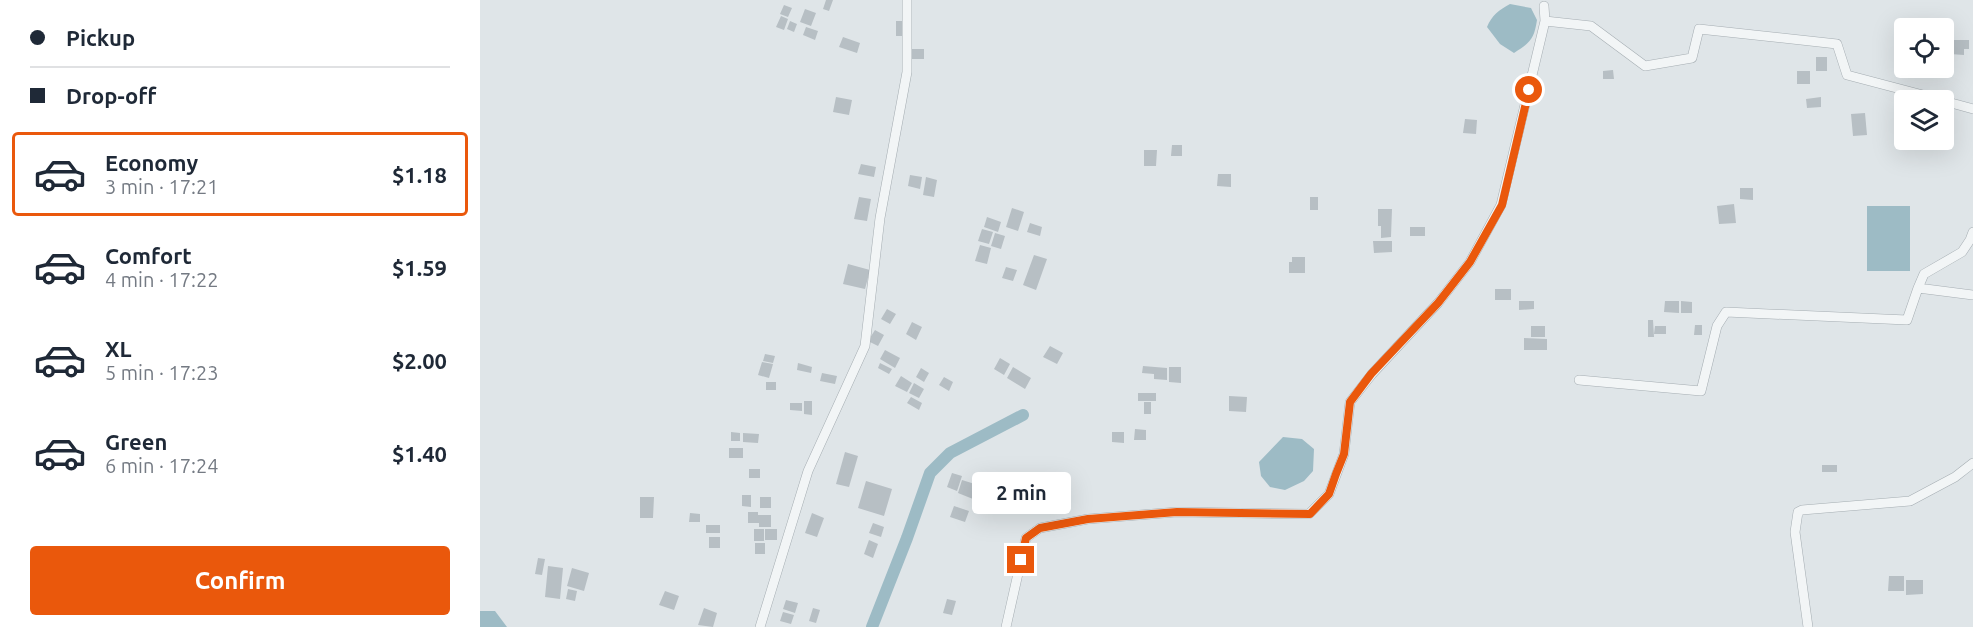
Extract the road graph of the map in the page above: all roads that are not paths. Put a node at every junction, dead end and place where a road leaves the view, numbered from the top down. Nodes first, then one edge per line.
1 (907, 0) edge
2 (1544, 6) dead end
3 (1545, 21) junction
4 (1902, 90) edge
5 (1954, 104) edge
6 (1973, 109) edge
7 (1973, 232) edge
8 (1918, 288) junction
9 (1973, 295) edge
10 (1579, 380) dead end
11 (1973, 463) edge
12 (760, 627) edge
13 (1006, 627) edge
14 (1808, 627) edge

1 - 12 street
2 - 3 street
3 - 4 street
3 - 13 street
5 - 6 street
7 - 8 street
8 - 9 street
8 - 10 street
11 - 14 street

